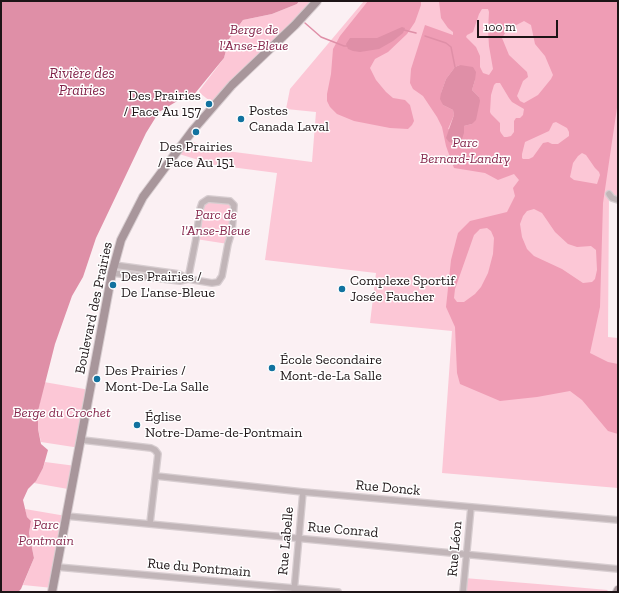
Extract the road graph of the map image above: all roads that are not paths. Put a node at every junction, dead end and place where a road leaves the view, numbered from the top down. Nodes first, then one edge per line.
1 (317, 1) edge
2 (610, 194) dead end
3 (618, 200) edge
4 (113, 269) junction
5 (188, 279) junction
6 (82, 440) junction
7 (156, 476) junction
8 (303, 492) junction
9 (471, 507) junction
10 (66, 516) junction
11 (618, 520) edge
12 (150, 524) junction
13 (298, 538) junction
14 (466, 554) junction
15 (57, 567) junction
16 (618, 569) edge
17 (294, 590) edge
18 (52, 592) edge
19 (338, 592) edge
20 (462, 592) edge

1 - 4 street, Boulevard des Prairies
2 - 3 street
4 - 5 street
4 - 6 street, Boulevard des Prairies
5 - 5 street
6 - 7 street
6 - 10 street, Boulevard des Prairies
7 - 8 street, Rue Donck
7 - 12 street
8 - 9 street, Rue Donck
8 - 13 street, Rue Labelle
9 - 11 street, Rue Donck
9 - 14 street, Rue Léon
10 - 12 street, Rue Conrad
10 - 15 street, Boulevard des Prairies
12 - 13 street, Rue Conrad
13 - 14 street, Rue Conrad
13 - 17 street, Rue Labelle
14 - 16 street, Rue Conrad
14 - 20 street, Rue Léon
15 - 17 street, Rue du Pontmain
15 - 18 street, Boulevard des Prairies
17 - 19 street, Rue du Pontmain

